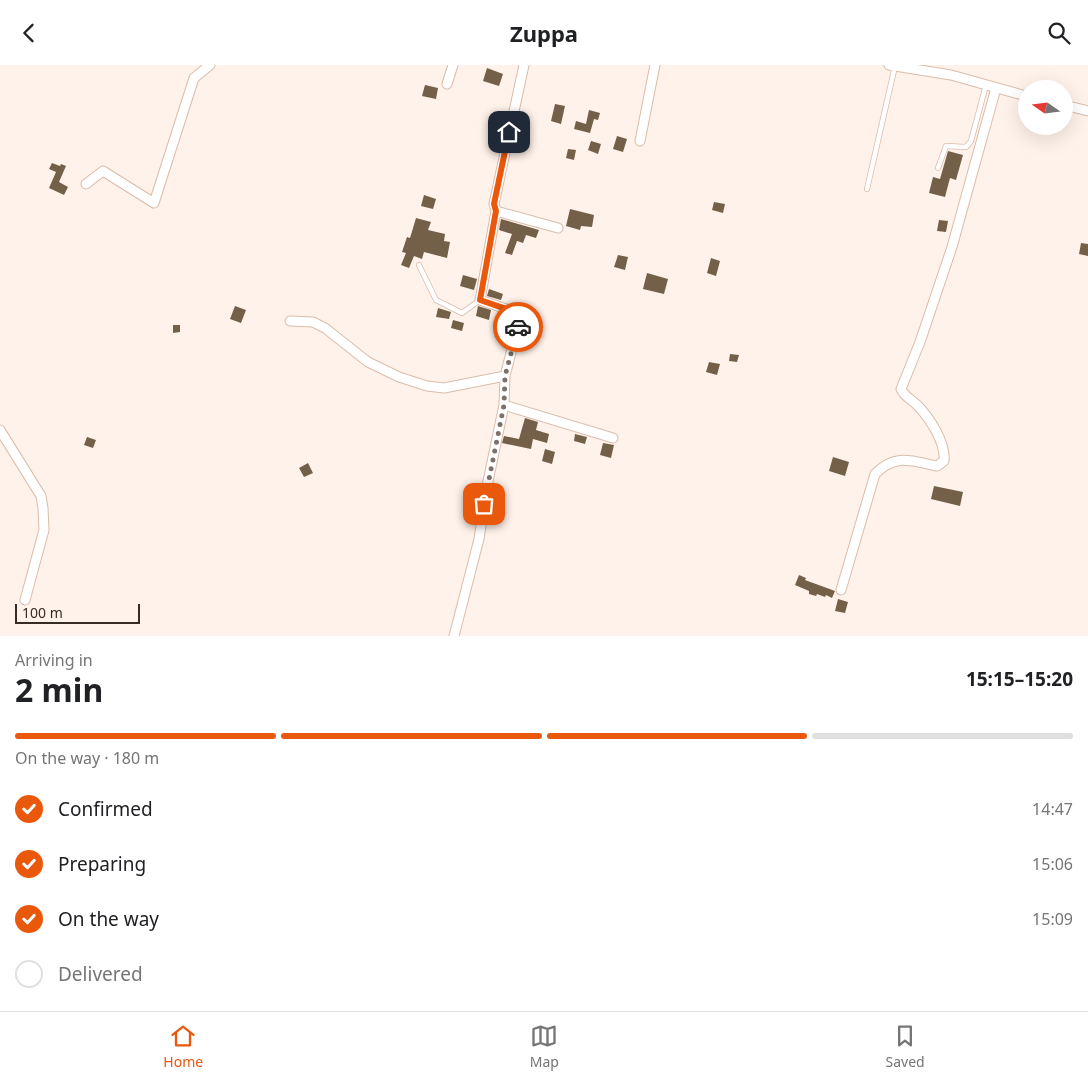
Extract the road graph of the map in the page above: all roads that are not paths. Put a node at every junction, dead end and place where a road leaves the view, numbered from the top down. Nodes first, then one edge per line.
1 (210, 65) edge
2 (453, 65) edge
3 (524, 65) edge
4 (655, 65) edge
5 (892, 66) edge
6 (448, 84) dead end
7 (991, 87) junction
8 (1018, 94) edge
9 (1073, 107) edge
10 (1088, 111) edge
11 (640, 141) dead end
12 (938, 168) dead end
13 (86, 185) dead end
14 (867, 189) dead end
15 (496, 211) junction
16 (558, 228) dead end
17 (419, 265) dead end
18 (480, 300) junction
19 (290, 321) dead end
20 (505, 376) junction
21 (504, 405) junction
22 (0, 430) edge
23 (614, 438) dead end
24 (841, 590) dead end
25 (25, 600) dead end
26 (454, 636) edge

1 - 13 street
2 - 6 street
3 - 15 street
4 - 11 street
5 - 7 street
5 - 14 lane
7 - 8 street
7 - 12 lane
7 - 24 street
9 - 10 street
15 - 16 street
15 - 18 street
17 - 18 lane
18 - 20 street
19 - 20 street
20 - 21 street
21 - 23 street
21 - 26 street
22 - 25 street

